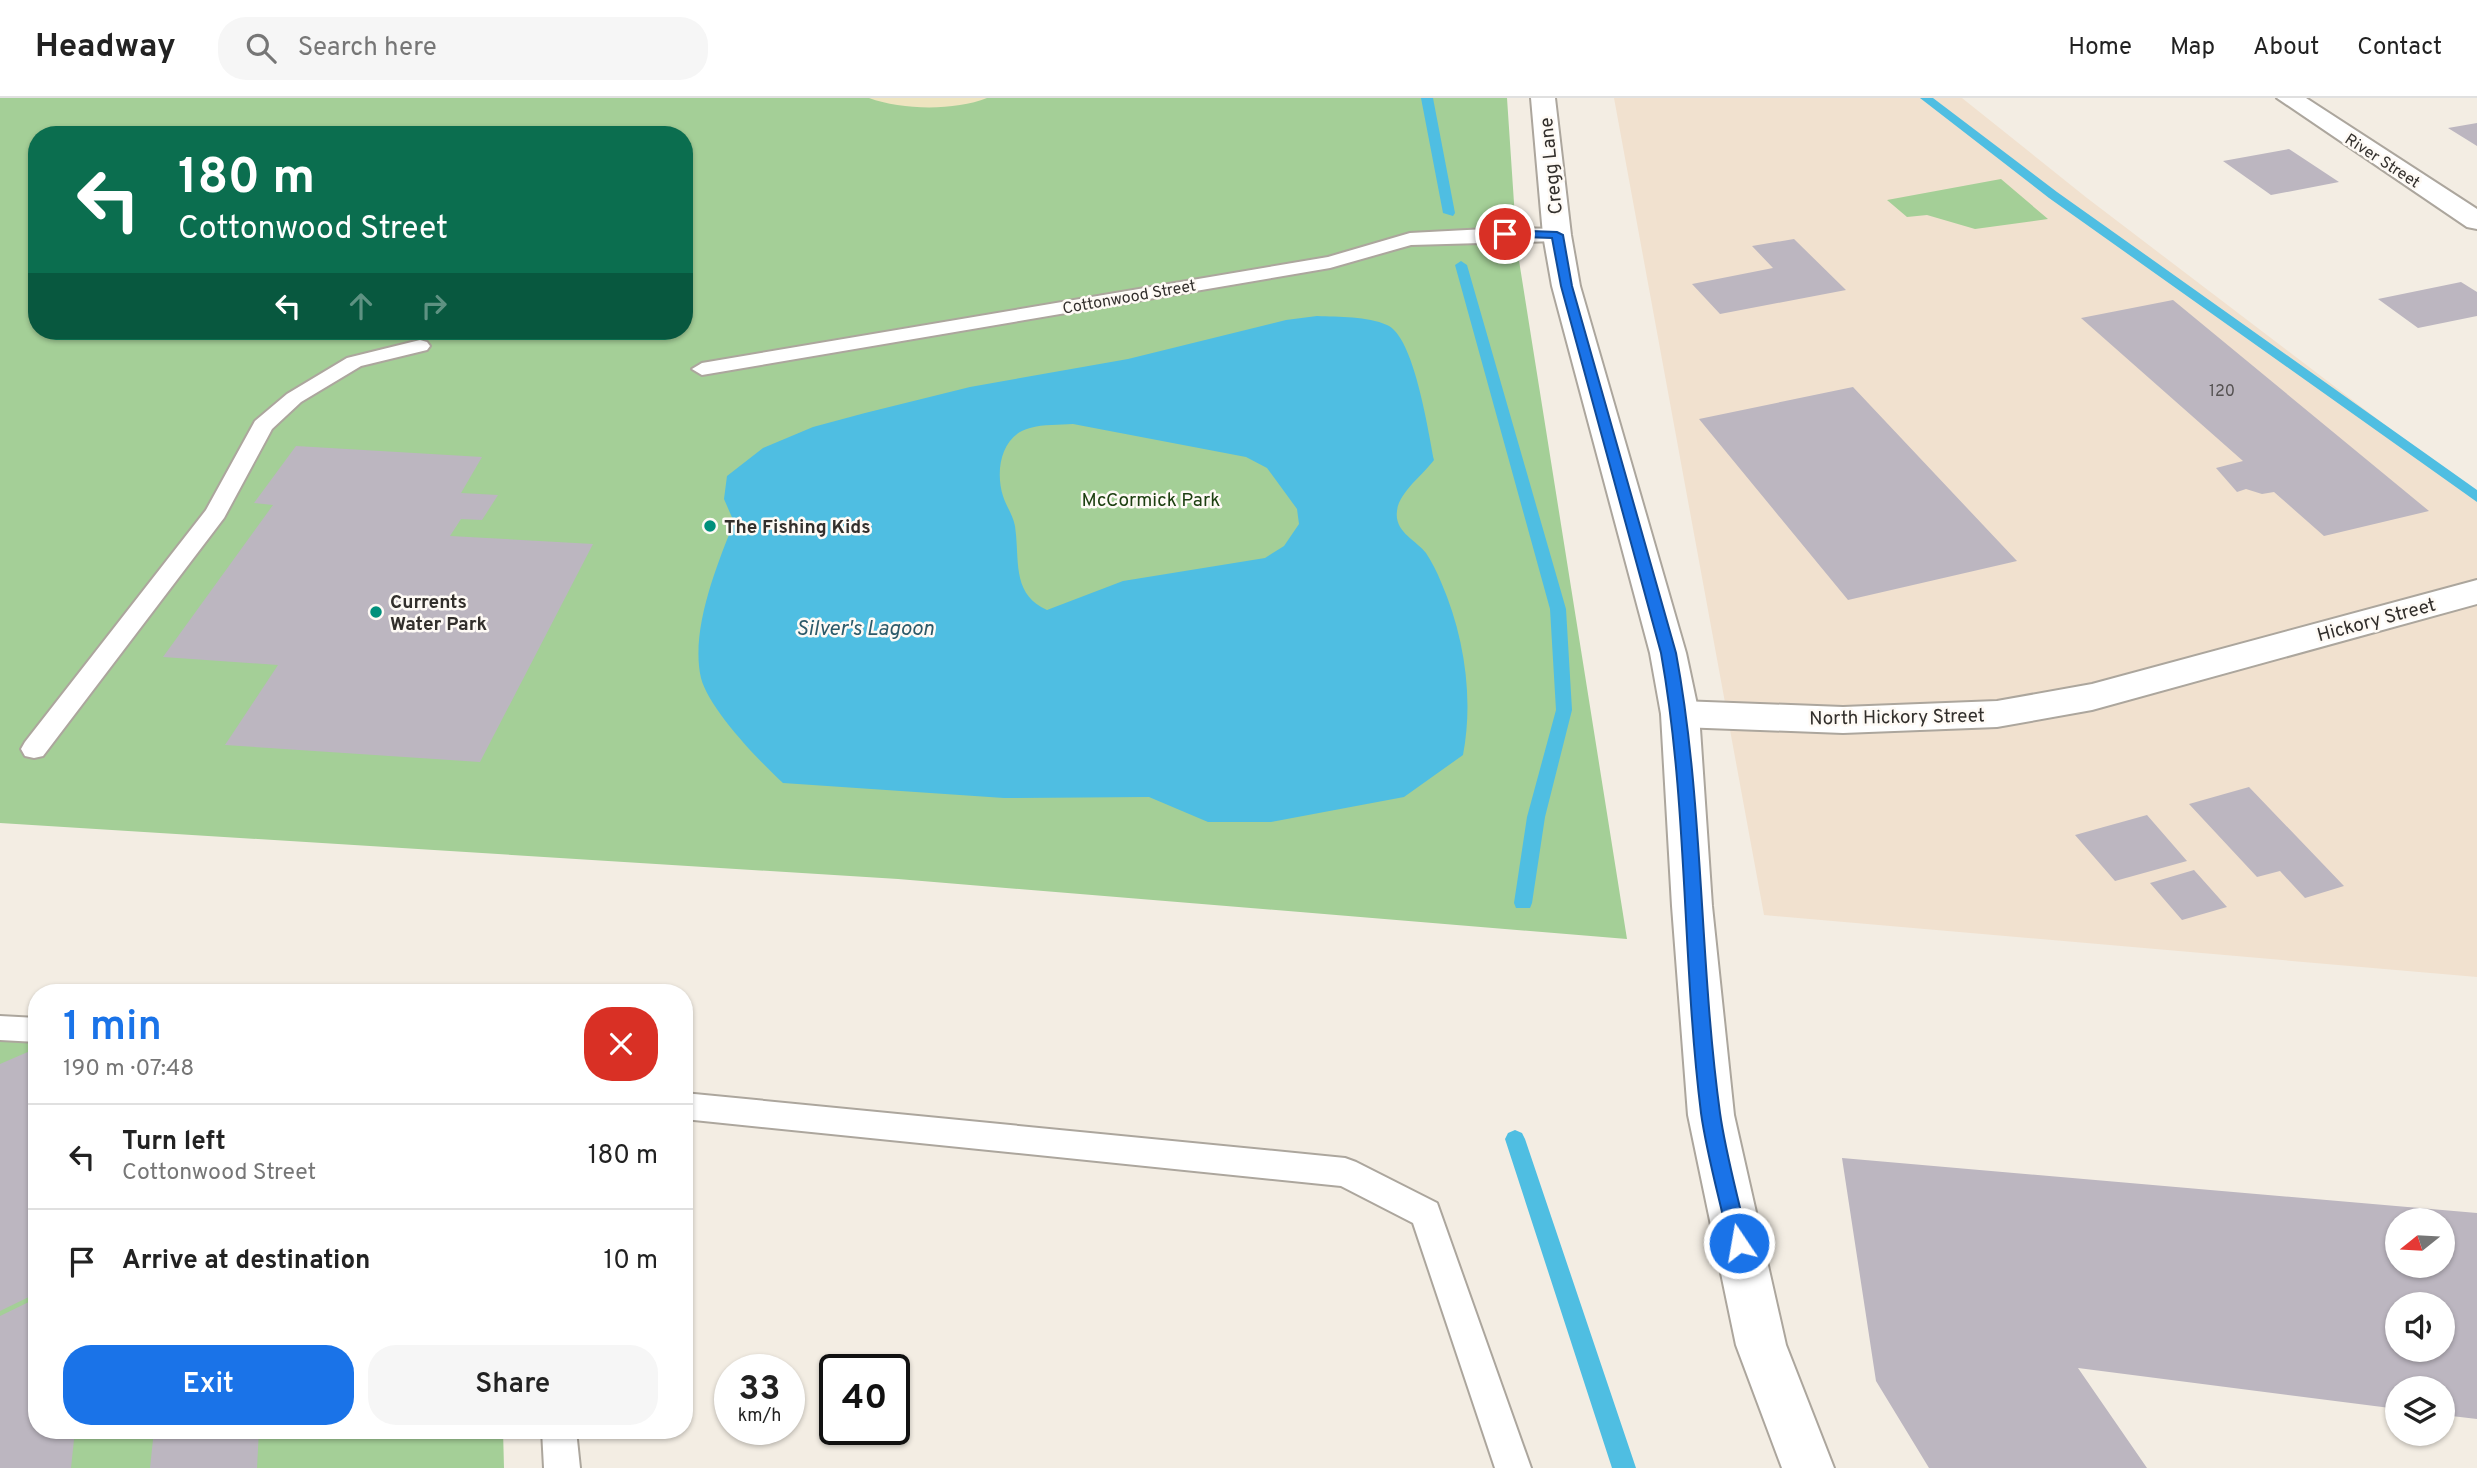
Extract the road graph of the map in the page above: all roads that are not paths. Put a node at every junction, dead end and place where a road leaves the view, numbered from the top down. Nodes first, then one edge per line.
1 (1543, 98) edge
2 (2341, 98) edge
3 (2295, 102) edge
4 (2477, 221) edge
5 (1557, 235) junction
6 (420, 346) dead end
7 (702, 369) dead end
8 (2477, 592) edge
9 (2275, 646) joint
10 (1679, 714) junction
11 (34, 749) dead end
12 (0, 1028) edge
13 (28, 1030) edge
14 (693, 1107) edge
15 (560, 1439) edge
16 (562, 1468) edge
17 (1513, 1468) edge
18 (1808, 1468) edge

1 - 5 street, Cregg Lane
2 - 3 street
3 - 4 street, River Street
5 - 7 lane, Cottonwood Street
5 - 10 street, Cregg Lane
6 - 11 lane
8 - 9 street, Hickory Street
9 - 10 street, North Hickory Street
10 - 18 street, Cregg Lane
12 - 13 lane
14 - 17 lane
15 - 16 lane

